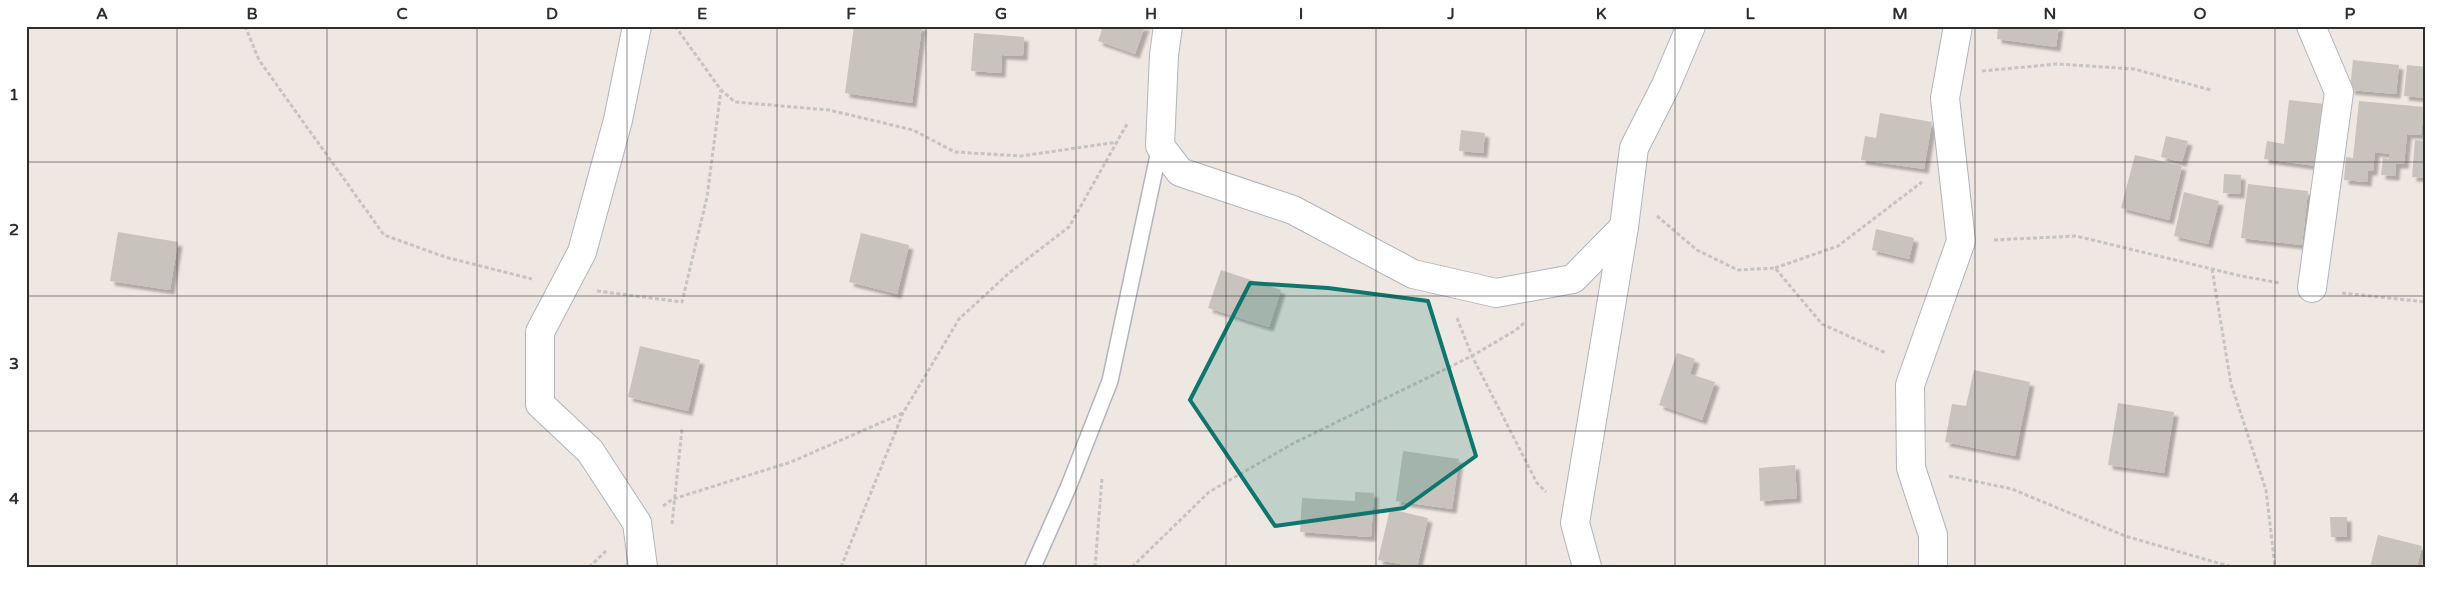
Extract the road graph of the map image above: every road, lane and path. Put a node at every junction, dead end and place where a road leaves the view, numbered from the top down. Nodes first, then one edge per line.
1 (245, 26) edge
2 (637, 26) edge
3 (675, 26) edge
4 (1168, 26) edge
5 (1691, 26) edge
6 (1958, 26) edge
7 (2311, 26) edge
8 (721, 90) junction
9 (2211, 90) dead end
10 (1945, 98) junction
11 (1132, 116) dead end
12 (1118, 142) junction
13 (1160, 146) junction
14 (1952, 159) junction
15 (1628, 192) junction
16 (1624, 227) junction
17 (1961, 241) junction
18 (1775, 268) junction
19 (2212, 269) junction
20 (563, 287) junction
21 (2312, 288) junction
22 (2426, 302) edge
23 (1453, 311) dead end
24 (1530, 317) dead end
25 (1472, 356) junction
26 (1910, 386) junction
27 (903, 412) junction
28 (682, 429) dead end
29 (1911, 468) junction
30 (673, 499) junction
31 (637, 523) junction
32 (1575, 523) junction
33 (672, 528) dead end
34 (589, 567) edge
35 (643, 567) edge
36 (841, 567) edge
37 (1033, 567) edge
38 (1132, 567) edge
39 (1587, 567) edge
40 (1933, 567) edge
41 (2232, 567) edge
42 (2275, 567) edge

1 - 20 path
2 - 20 street
3 - 8 path
4 - 13 street
5 - 15 street
6 - 10 street
7 - 21 street
8 - 12 path
8 - 20 path
9 - 10 path
10 - 14 street
11 - 12 path
12 - 27 path
13 - 16 street
13 - 37 lane
14 - 17 street
14 - 18 path
15 - 16 street
15 - 18 path
16 - 32 street
17 - 19 path
17 - 26 street
18 - 26 path
19 - 21 path
19 - 42 path
20 - 31 street
21 - 22 path
23 - 25 path
24 - 25 path
25 - 32 path
25 - 38 path
26 - 29 street
27 - 30 path
27 - 36 path
28 - 30 path
29 - 40 street
29 - 41 path
30 - 31 path
30 - 33 path
31 - 34 path
31 - 35 street
32 - 39 street

